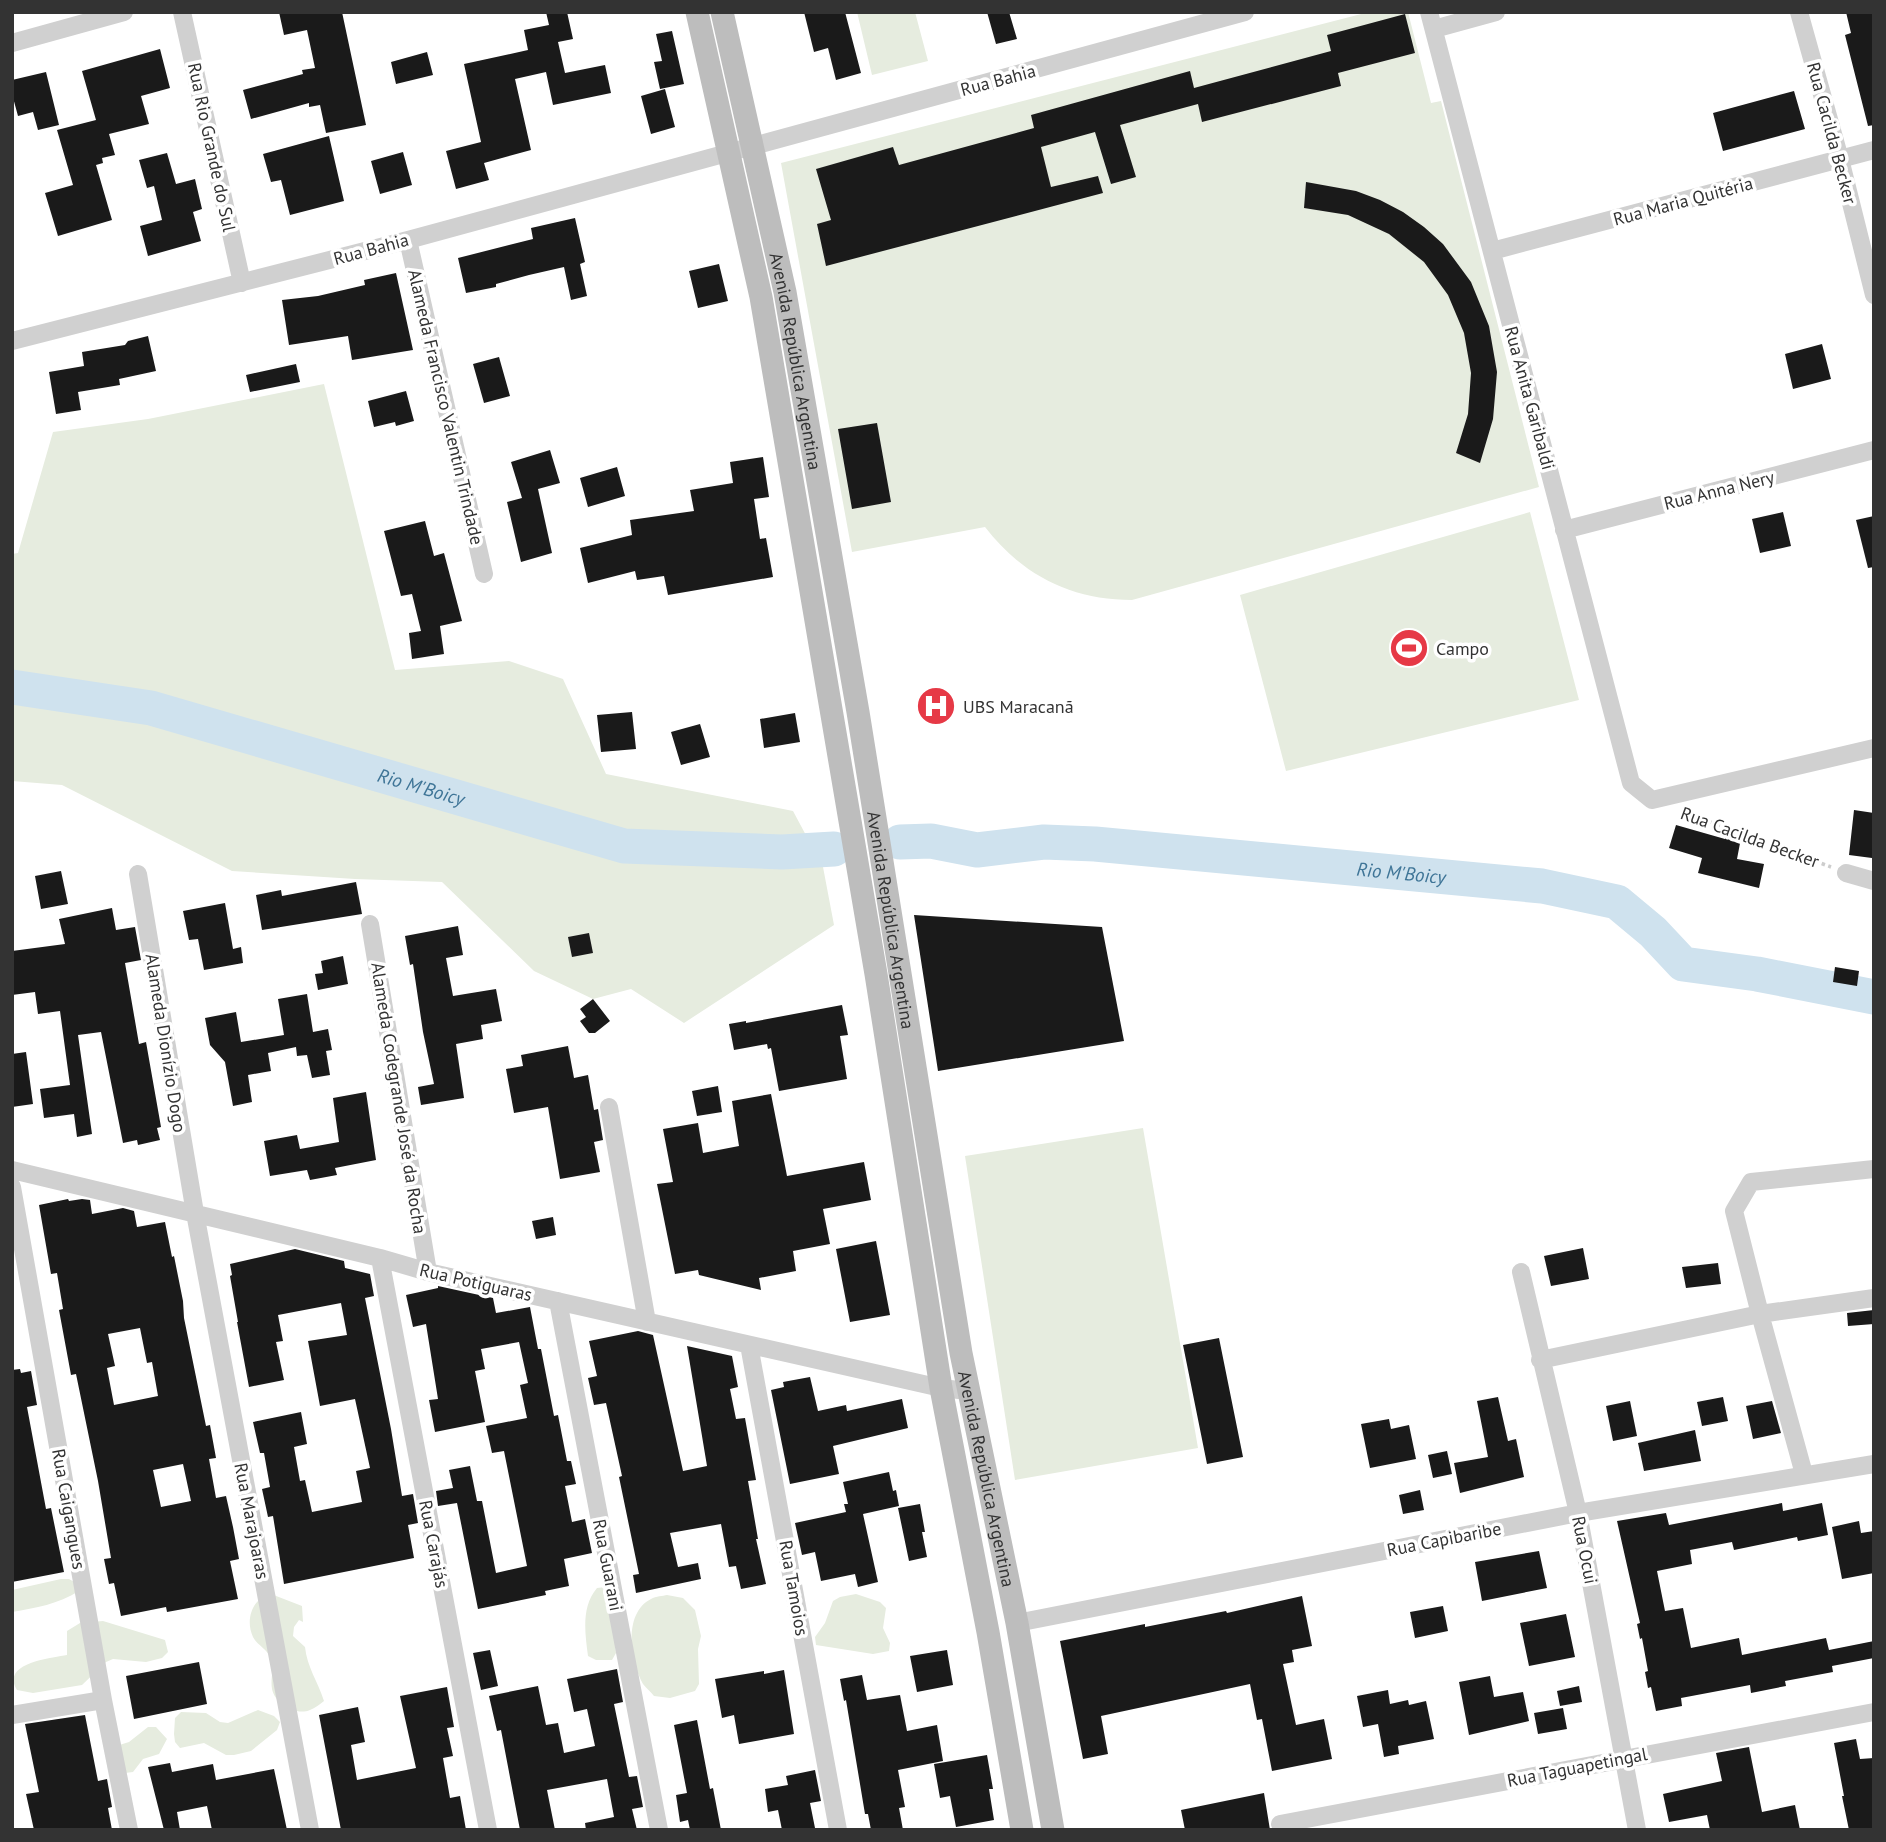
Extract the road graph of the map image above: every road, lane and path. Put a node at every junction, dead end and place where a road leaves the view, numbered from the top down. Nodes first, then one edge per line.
1 (124, 12) edge
2 (182, 12) edge
3 (697, 12) edge
4 (722, 12) edge
5 (1245, 12) edge
6 (1496, 12) edge
7 (1799, 12) edge
8 (1431, 20) edge
9 (12, 43) edge
10 (750, 147) junction
11 (1874, 150) edge
12 (727, 153) junction
13 (1840, 159) junction
14 (408, 240) junction
15 (1492, 251) junction
16 (242, 283) junction
17 (1874, 295) edge
18 (12, 341) edge
19 (1874, 450) edge
20 (1564, 530) junction
21 (484, 574) dead end
22 (1874, 748) edge
23 (1652, 800) junction
24 (1846, 873) joint
25 (138, 874) dead end
26 (1874, 881) edge
27 (370, 924) dead end
28 (609, 1107) dead end
29 (1874, 1169) edge
30 (12, 1170) edge
31 (12, 1187) edge
32 (195, 1213) junction
33 (380, 1258) junction
34 (428, 1272) junction
35 (1521, 1272) dead end
36 (1874, 1298) edge
37 (558, 1301) junction
38 (1760, 1314) junction
39 (647, 1322) junction
40 (749, 1345) junction
41 (1541, 1360) junction
42 (941, 1388) junction
43 (968, 1391) junction
44 (1874, 1464) edge
45 (1804, 1474) junction
46 (1578, 1513) junction
47 (976, 1573) junction
48 (1017, 1623) junction
49 (103, 1700) junction
50 (1874, 1712) edge
51 (12, 1715) edge
52 (1624, 1758) junction
53 (1280, 1824) dead end
54 (129, 1830) edge
55 (310, 1830) edge
56 (488, 1830) edge
57 (659, 1830) edge
58 (838, 1830) edge
59 (1022, 1830) edge
60 (1053, 1830) edge
61 (1637, 1830) edge

1 - 9 street
2 - 16 street, Rua Rio Grande do Sul
3 - 12 main road, Avenida República Argentina
4 - 10 main road, Avenida República Argentina
5 - 10 street, Rua Bahia
6 - 8 street
7 - 13 street, Rua Cacilda Becker
8 - 15 street, Rua Anita Garibaldi
10 - 12 street, Rua Bahia
10 - 43 main road, Avenida República Argentina
11 - 13 street, Rua Maria Quitéria
12 - 14 street, Rua Bahia
12 - 42 main road, Avenida República Argentina
13 - 15 street, Rua Maria Quitéria
13 - 17 street, Rua Cacilda Becker
14 - 16 street, Rua Bahia
14 - 21 street, Alameda Francisco Valentin Trindade
15 - 20 street, Rua Anita Garibaldi
16 - 18 street, Rua Bahia
19 - 20 street, Rua Anna Nery
20 - 23 street, Rua Anita Garibaldi
22 - 23 street
23 - 24 path, Rua Cacilda Becker
24 - 26 street
25 - 32 street, Alameda Dionízio Dogo
27 - 34 street, Alameda Codegrande José da Rocha
28 - 39 street
29 - 38 street
30 - 32 street, Rua Potiguaras
31 - 49 street, Rua Caigangues
32 - 33 street, Rua Potiguaras
32 - 55 street, Rua Marajoaras
33 - 34 street, Rua Potiguaras
33 - 56 street, Rua Carajás
34 - 37 street, Rua Potiguaras
35 - 41 street, Rua Ocui
36 - 38 street
37 - 39 street, Rua Potiguaras
37 - 57 street, Rua Guarani
38 - 41 street
38 - 45 street
39 - 40 street, Rua Potiguaras
40 - 42 street, Rua Potiguaras
40 - 58 street, Rua Tamoios
41 - 46 street, Rua Ocui
42 - 43 street, Rua Potiguaras
42 - 47 main road, Avenida República Argentina
43 - 48 main road, Avenida República Argentina
44 - 45 street, Rua Capibaribe
45 - 46 street, Rua Capibaribe
46 - 48 street, Rua Capibaribe
46 - 52 street, Rua Ocui
47 - 48 main road
47 - 59 main road, Avenida República Argentina
48 - 60 main road, Avenida República Argentina
49 - 51 street
49 - 54 street, Rua Caigangues
50 - 52 street, Rua Taguapetingal
52 - 53 street, Rua Taguapetingal
52 - 61 street, Rua Ocui

